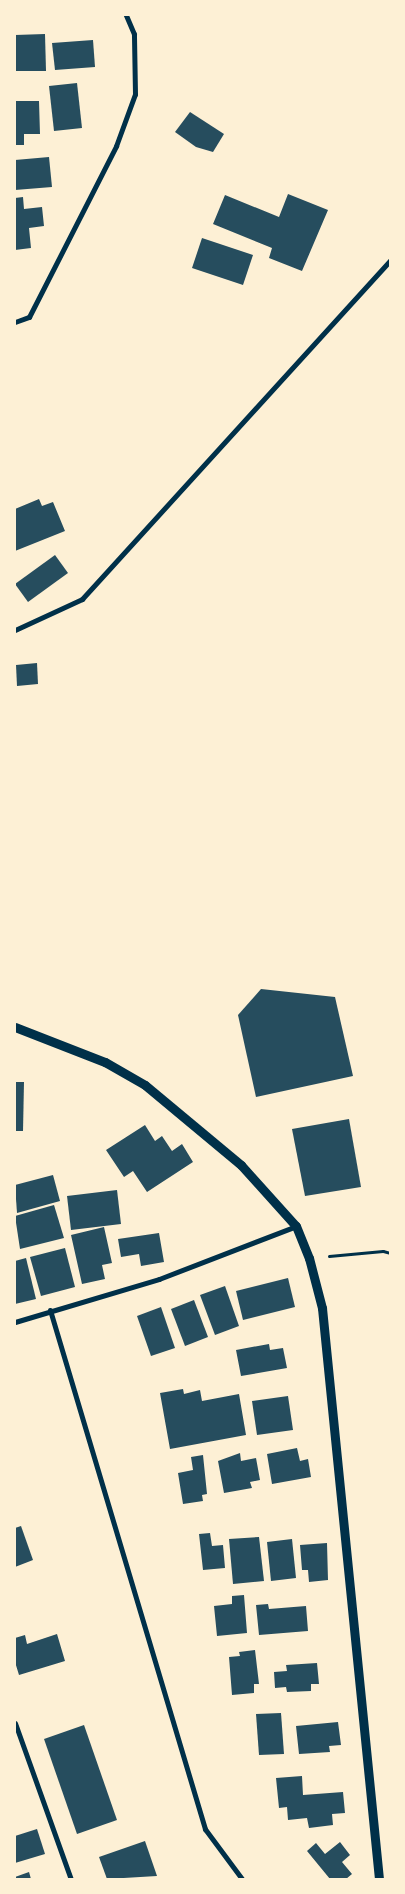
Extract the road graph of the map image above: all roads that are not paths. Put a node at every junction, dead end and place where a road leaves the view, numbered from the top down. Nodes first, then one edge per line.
1 (126, 15) edge
2 (390, 260) edge
3 (15, 322) edge
4 (15, 630) edge
5 (15, 1027) edge
6 (296, 1226) junction
7 (50, 1310) junction
8 (15, 1322) edge
9 (15, 1723) edge
10 (71, 1879) edge
11 (242, 1879) edge
12 (379, 1879) edge

1 - 3 street
2 - 4 street
5 - 6 street
6 - 7 street
6 - 12 street
7 - 8 street
7 - 11 street
9 - 10 street

